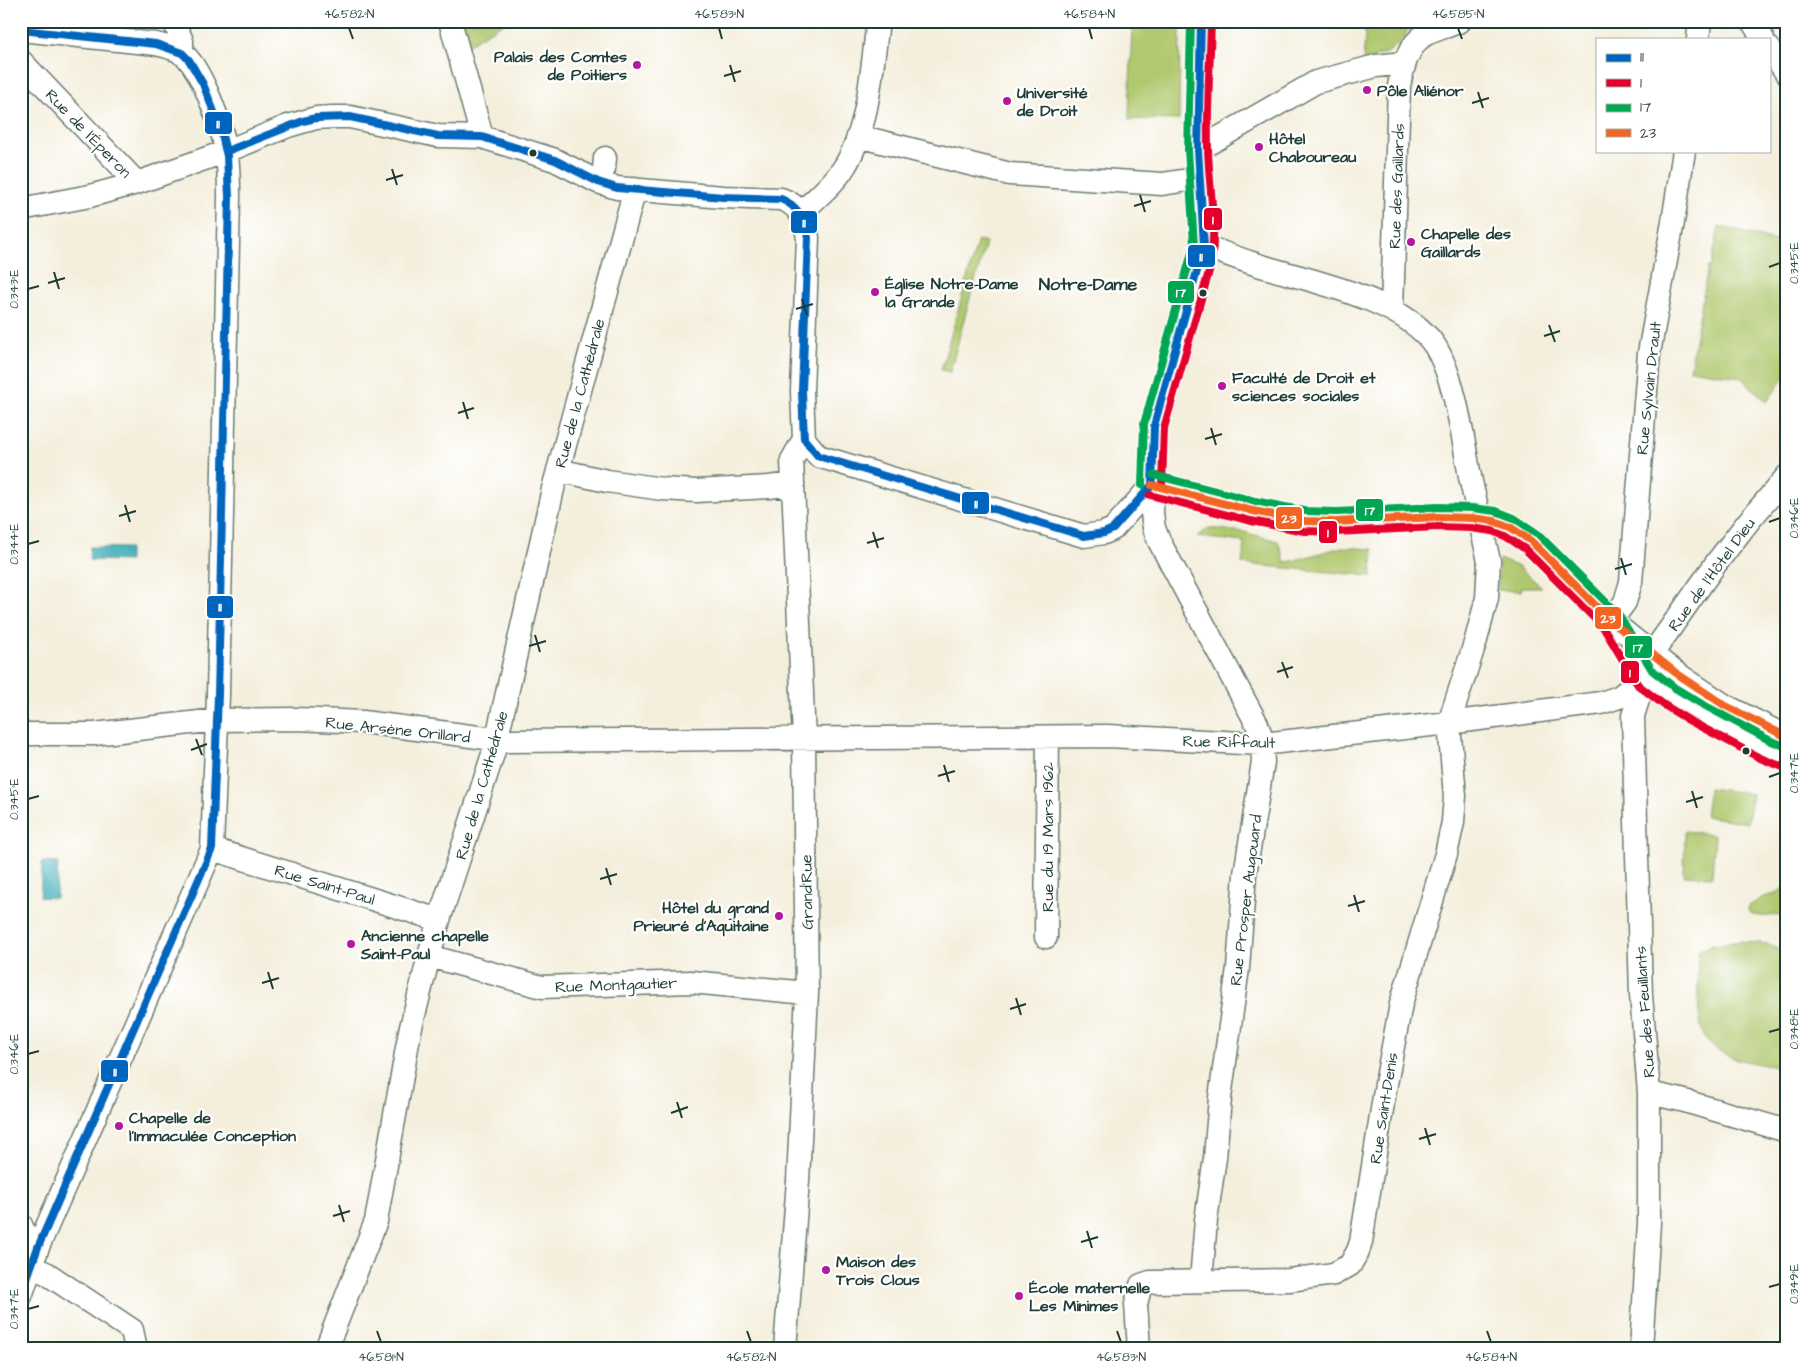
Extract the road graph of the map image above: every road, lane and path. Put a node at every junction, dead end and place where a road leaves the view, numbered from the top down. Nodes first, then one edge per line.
1 (174, 21) edge
2 (450, 21) edge
3 (878, 21) edge
4 (1201, 21) edge
5 (1460, 21) edge
6 (1700, 21) edge
7 (1752, 21) edge
8 (21, 30) edge
9 (1698, 38) edge
10 (1762, 38) edge
11 (1770, 49) edge
12 (182, 54) junction
13 (21, 61) edge
14 (1404, 63) junction
15 (1787, 74) edge
16 (460, 122) dead end
17 (858, 136) junction
18 (482, 137) junction
19 (1198, 150) junction
20 (226, 151) junction
21 (1684, 152) edge
22 (605, 158) dead end
23 (1201, 178) junction
24 (137, 182) junction
25 (598, 182) junction
26 (635, 189) junction
27 (21, 209) edge
28 (801, 213) junction
29 (1204, 246) junction
30 (1392, 310) junction
31 (804, 439) junction
32 (558, 470) junction
33 (1787, 476) edge
34 (793, 484) junction
35 (1152, 485) junction
36 (1611, 621) junction
37 (1652, 654) junction
38 (1644, 677) junction
39 (218, 720) junction
40 (1449, 723) junction
41 (21, 734) edge
42 (498, 734) junction
43 (1787, 736) edge
44 (1048, 737) junction
45 (804, 740) junction
46 (1262, 744) junction
47 (1787, 758) edge
48 (212, 849) junction
49 (439, 920) junction
50 (1046, 937) dead end
51 (429, 956) junction
52 (808, 993) junction
53 (1649, 1093) junction
54 (1787, 1131) edge
55 (21, 1225) edge
56 (35, 1257) junction
57 (1201, 1280) junction
58 (21, 1296) edge
59 (136, 1349) edge
60 (326, 1349) edge
61 (785, 1349) edge
62 (1139, 1349) edge
63 (1641, 1349) edge

1 - 12 street
2 - 18 street
3 - 17 street
4 - 19 street, Rue Prosper Augouard
5 - 14 street
6 - 9 street
7 - 10 street
8 - 12 street
11 - 15 street
12 - 20 street
13 - 24 street, Rue de l'Éperon
14 - 19 street
14 - 30 street, Rue des Gaillards
16 - 18 street
17 - 23 street
17 - 28 street
18 - 20 street
18 - 25 street
19 - 23 street, Rue Prosper Augouard
20 - 24 street
20 - 39 street
21 - 36 street, Rue Sylvain Drault
22 - 25 street
23 - 29 street, Rue Prosper Augouard
24 - 27 street
25 - 26 street
26 - 28 street
26 - 32 street, Rue de la Cathédrale
28 - 31 street
29 - 30 street
29 - 35 street, Rue Prosper Augouard
30 - 40 street, bridge
31 - 34 street, Grand'Rue
31 - 35 street
32 - 34 street
32 - 42 street, Rue de la Cathédrale
33 - 37 street, Rue de l'Hôtel Dieu
34 - 45 street, Grand'Rue
35 - 36 street
35 - 46 street, Rue Prosper Augouard
36 - 37 street
36 - 38 street
37 - 38 street, Rue de l'Hôtel Dieu
37 - 43 street
38 - 40 street, Rue Riffault
38 - 47 street
38 - 53 street, Rue des Feuillants
39 - 41 street, Rue Arsène Orillard
39 - 42 street, Rue Arsène Orillard
39 - 48 street
40 - 46 street, Rue Riffault
40 - 57 street, Rue Saint-Denis
42 - 45 street, Rue Arsène Orillard
42 - 49 street, Rue de la Cathédrale
44 - 45 street, Rue Riffault
44 - 46 street, Rue Riffault
44 - 50 street, Rue du 19 Mars 1962
45 - 52 street, Grand'Rue
46 - 57 street, Rue Prosper Augouard
48 - 49 street, Rue Saint-Paul
48 - 56 street
49 - 51 street, Rue de la Cathédrale
51 - 52 street, Rue Montgautier
51 - 60 street, Rue de la Cathédrale
52 - 61 street, Grand'Rue
53 - 54 street
53 - 63 street, Rue des Feuillants
55 - 56 street
56 - 58 street
56 - 59 street
57 - 62 street, Rue Saint-Denis

